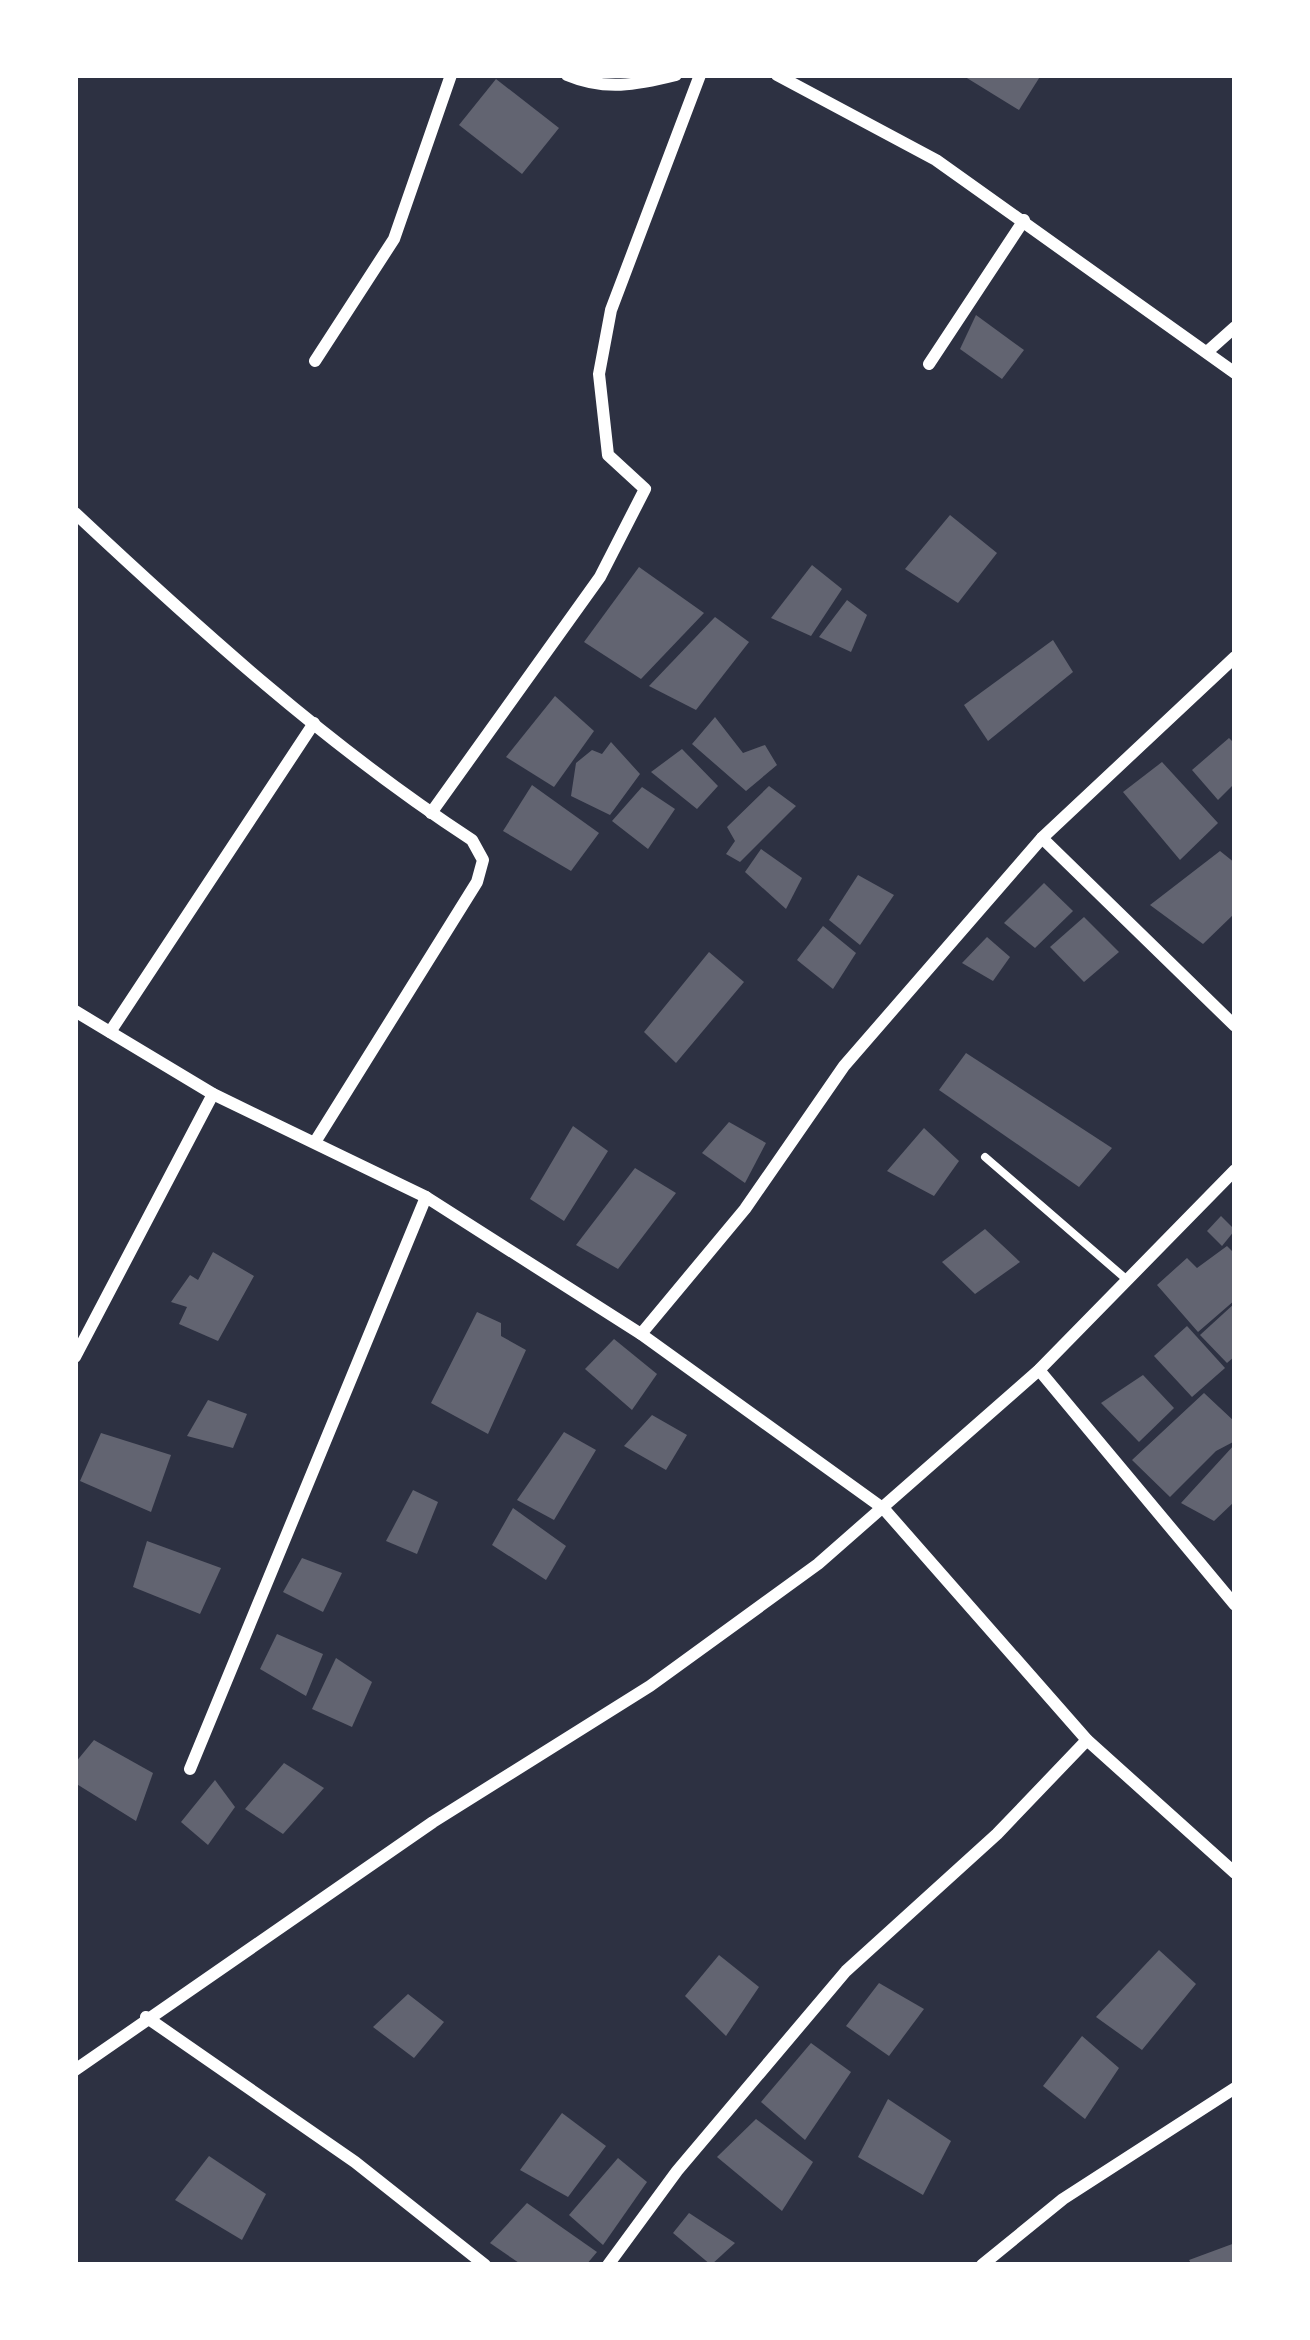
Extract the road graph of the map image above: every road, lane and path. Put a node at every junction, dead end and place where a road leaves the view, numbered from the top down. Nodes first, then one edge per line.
1 (451, 75) edge
2 (567, 75) edge
3 (676, 75) edge
4 (700, 75) edge
5 (777, 75) edge
6 (1024, 220) junction
7 (1235, 327) edge
8 (1207, 352) junction
9 (315, 361) dead end
10 (929, 364) dead end
11 (1235, 374) edge
12 (75, 513) edge
13 (1235, 657) edge
14 (314, 723) junction
15 (431, 813) junction
16 (1042, 838) junction
17 (75, 1012) edge
18 (1235, 1026) edge
19 (110, 1032) junction
20 (213, 1094) junction
21 (314, 1142) junction
22 (985, 1157) dead end
23 (1235, 1171) edge
24 (426, 1197) junction
25 (1127, 1280) junction
26 (641, 1334) junction
27 (75, 1357) edge
28 (1040, 1370) junction
29 (884, 1509) junction
30 (1235, 1605) edge
31 (1087, 1739) junction
32 (190, 1769) dead end
33 (1235, 1874) edge
34 (146, 2017) junction
35 (75, 2070) edge
36 (1235, 2088) edge
37 (485, 2265) edge
38 (608, 2265) edge
39 (982, 2265) edge

1 - 9 street
2 - 3 street
4 - 15 street
5 - 6 street
6 - 8 street
6 - 10 street
7 - 8 street
8 - 11 street
12 - 14 street
13 - 16 street
14 - 15 street
14 - 19 street
15 - 21 street
16 - 18 street
16 - 26 street
17 - 19 street
19 - 20 street
20 - 21 street
20 - 27 street
21 - 24 street
22 - 25 lane
23 - 25 street
24 - 26 street
24 - 32 street
25 - 28 street
26 - 29 street
28 - 29 street
28 - 30 street
29 - 31 street
29 - 34 street
31 - 33 street
31 - 38 street
34 - 35 street
34 - 37 street
36 - 39 street

